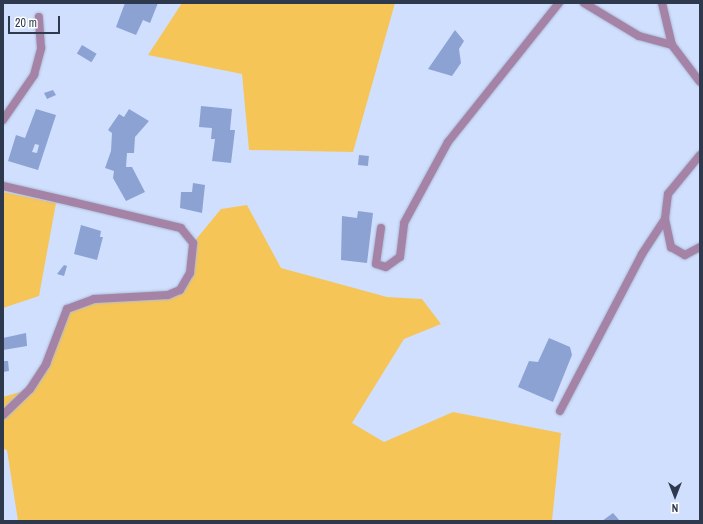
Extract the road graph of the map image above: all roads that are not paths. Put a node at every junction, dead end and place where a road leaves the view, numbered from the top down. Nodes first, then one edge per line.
1 (559, 3) edge
2 (584, 3) edge
3 (662, 3) edge
4 (40, 17) dead end
5 (672, 45) junction
6 (700, 82) edge
7 (3, 120) edge
8 (700, 155) edge
9 (3, 186) edge
10 (665, 219) junction
11 (382, 228) dead end
12 (700, 248) edge
13 (560, 411) dead end
14 (3, 415) edge

1 - 11 street
2 - 5 street
3 - 5 street
4 - 7 street
5 - 6 street
8 - 10 street
9 - 14 street
10 - 12 street
10 - 13 street

